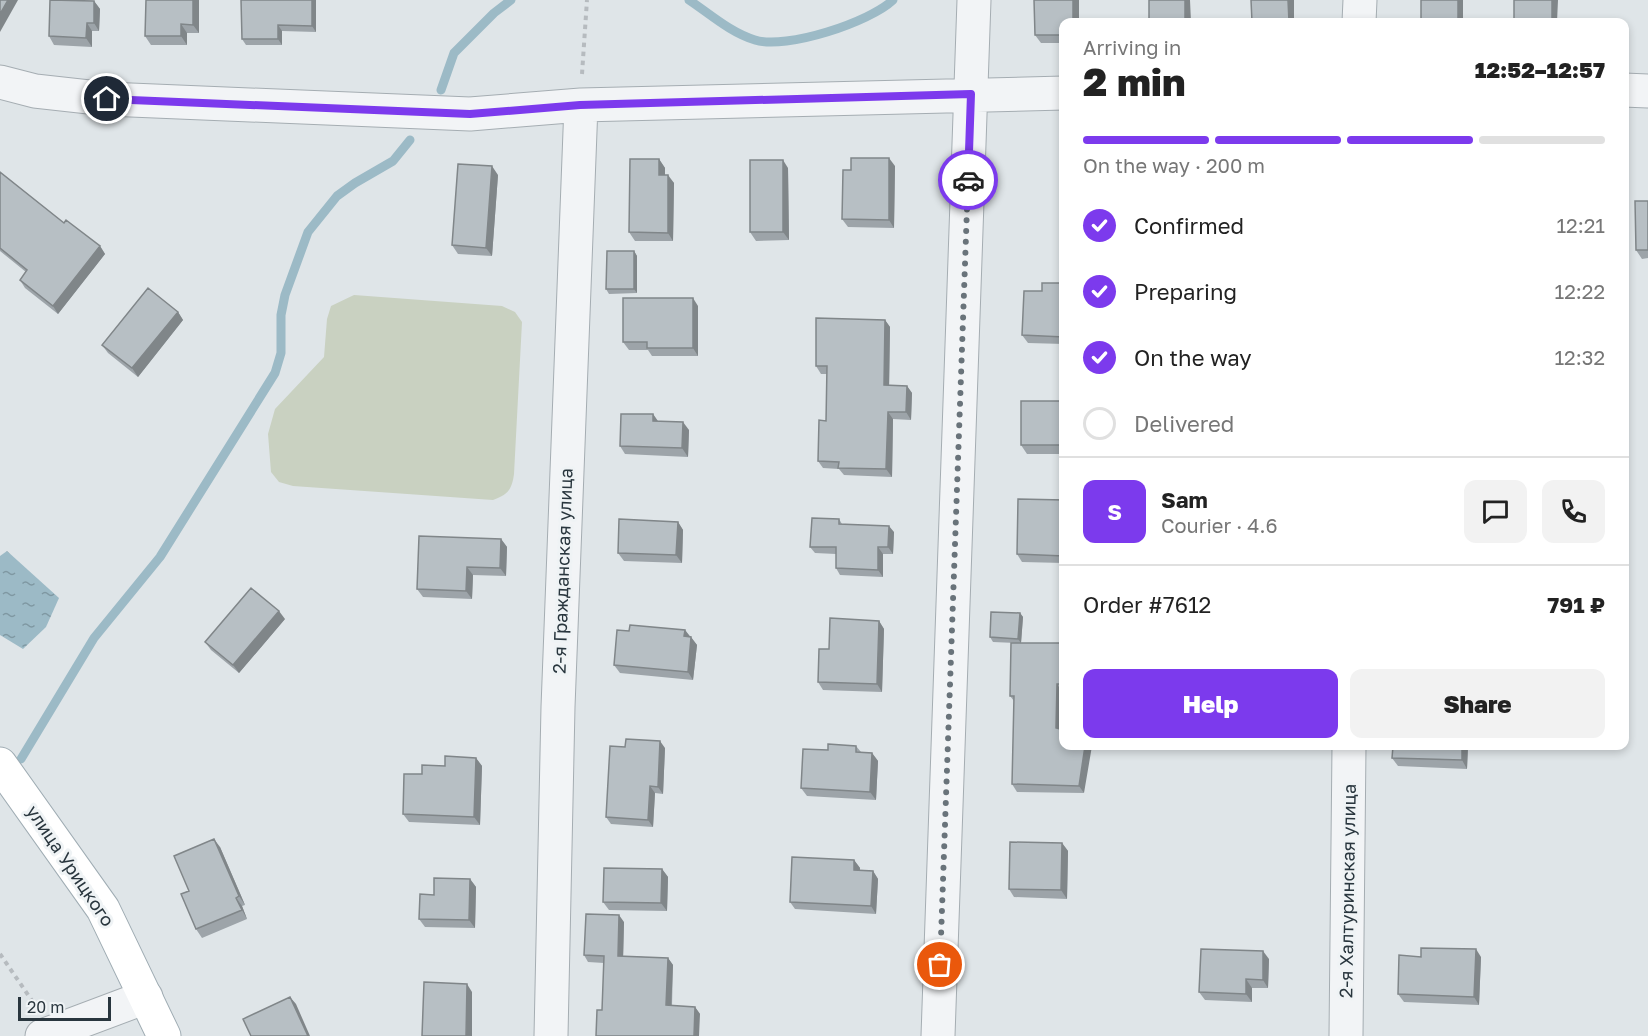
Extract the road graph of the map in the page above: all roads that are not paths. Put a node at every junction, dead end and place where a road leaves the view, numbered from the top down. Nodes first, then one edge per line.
1 (974, 0) edge
2 (1360, 0) edge
3 (1359, 18) edge
4 (0, 82) edge
5 (1629, 90) edge
6 (1648, 91) edge
7 (1059, 93) edge
8 (971, 94) junction
9 (580, 105) junction
10 (1349, 750) edge
11 (0, 764) edge
12 (146, 997) junction
13 (48, 1034) edge
14 (164, 1036) edge
15 (551, 1036) edge
16 (938, 1036) edge
17 (1346, 1036) edge

1 - 8 street
2 - 3 street
4 - 9 street
5 - 6 street
7 - 8 street
8 - 9 street
8 - 16 street
9 - 15 street, 2-я Гражданская улица
10 - 17 street, 2-я Халтуринская улица
11 - 12 main road, улица Урицкого
12 - 13 street
12 - 14 main road, улица Урицкого

